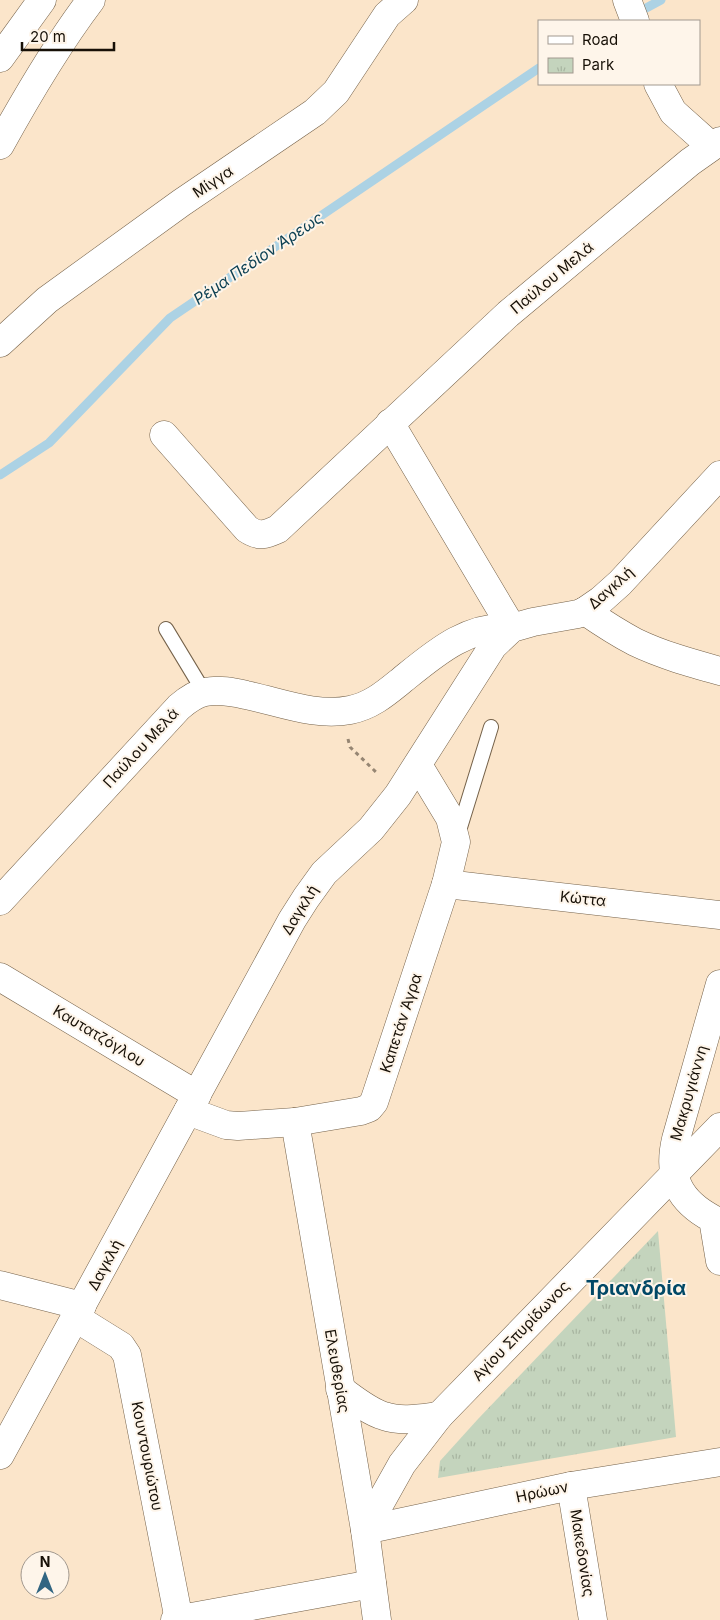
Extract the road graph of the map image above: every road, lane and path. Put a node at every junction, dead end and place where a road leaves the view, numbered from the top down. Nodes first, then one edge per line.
1 (42, 0) edge
2 (91, 0) edge
3 (404, 0) edge
4 (0, 58) edge
5 (659, 85) edge
6 (715, 143) edge
7 (0, 146) edge
8 (0, 343) edge
9 (390, 423) junction
10 (164, 435) dead end
11 (720, 474) edge
12 (585, 611) junction
13 (512, 628) junction
14 (166, 630) dead end
15 (720, 671) edge
16 (204, 692) junction
17 (491, 727) dead end
18 (350, 747) dead end
19 (418, 765) junction
20 (398, 795) junction
21 (456, 842) junction
22 (446, 884) junction
23 (0, 901) edge
24 (720, 914) edge
25 (0, 977) edge
26 (720, 984) edge
27 (193, 1103) junction
28 (295, 1122) junction
29 (720, 1128) edge
30 (673, 1174) junction
31 (716, 1219) edge
32 (720, 1261) edge
33 (0, 1285) edge
34 (79, 1312) junction
35 (340, 1389) junction
36 (439, 1416) junction
37 (0, 1455) edge
38 (720, 1462) edge
39 (571, 1486) junction
40 (365, 1530) junction
41 (372, 1584) junction
42 (178, 1620) edge
43 (377, 1620) edge
44 (593, 1620) edge

1 - 4 street
2 - 7 street
3 - 8 street, Μίγγα
5 - 6 street
6 - 9 street, Παύλου Μελά
9 - 10 street, Παύλου Μελά
9 - 13 street
11 - 12 street, Δαγκλή
12 - 13 street, Δαγκλή
12 - 15 street
13 - 16 street, Παύλου Μελά
13 - 19 street, Δαγκλή
14 - 16 lane
16 - 23 street, Παύλου Μελά
17 - 21 lane
18 - 20 path
19 - 20 street, Δαγκλή
19 - 21 street, Καπετάν Άγρα
20 - 27 street, Δαγκλή
21 - 22 street, Καπετάν Άγρα
22 - 24 street, Κώττα
22 - 28 street, Καπετάν Άγρα
25 - 27 street, Καυτατζόγλου
26 - 30 street, Μακρυγιάννη
27 - 28 street, Καπετάν Άγρα
27 - 34 street, Δαγκλή
28 - 35 street, Ελευθερίας
29 - 30 street, Αγίου Σπυρίδωνος
30 - 31 street
30 - 36 street, Αγίου Σπυρίδωνος
31 - 32 street
33 - 34 street, Κουντουριώτου
34 - 37 street, Δαγκλή
34 - 42 street, Κουντουριώτου
35 - 36 street
35 - 40 street, Ελευθερίας
36 - 40 street, Αγίου Σπυρίδωνος
38 - 39 street, Ηρώων
39 - 40 street, Ηρώων
39 - 44 street, Μακεδονίας
40 - 41 street, Ελευθερίας
41 - 42 street
41 - 43 street, Ελευθερίας

